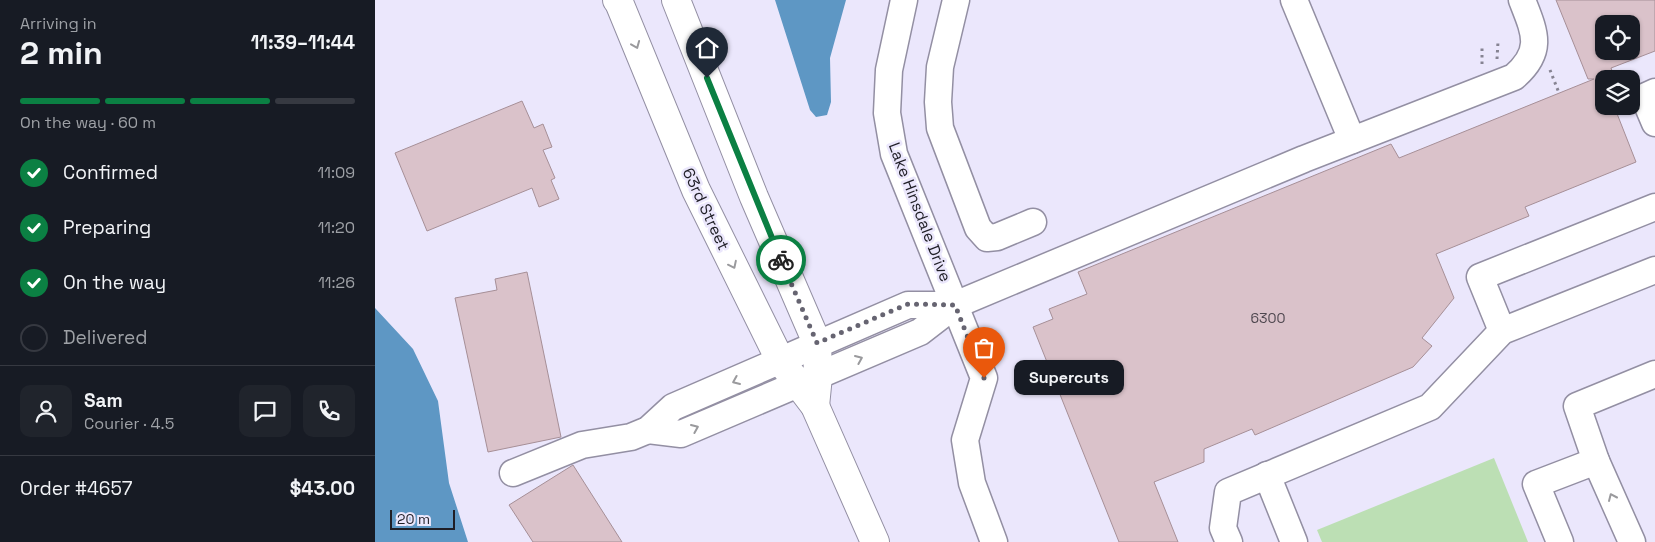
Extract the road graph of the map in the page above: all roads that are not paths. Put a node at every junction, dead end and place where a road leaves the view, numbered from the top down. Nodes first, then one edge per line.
1 (618, 0) edge
2 (676, 0) edge
3 (904, 0) edge
4 (956, 0) edge
5 (1293, 0) edge
6 (1522, 0) edge
7 (1655, 92) edge
8 (1655, 123) edge
9 (1352, 140) junction
10 (1655, 207) edge
11 (1033, 222) dead end
12 (1655, 270) edge
13 (955, 305) junction
14 (1502, 331) junction
15 (817, 343) junction
16 (780, 360) junction
17 (1655, 374) edge
18 (808, 381) junction
19 (648, 430) junction
20 (1596, 461) junction
21 (513, 473) dead end
22 (1267, 475) junction
23 (875, 542) edge
24 (994, 542) edge
25 (1229, 542) edge
26 (1294, 542) edge
27 (1560, 542) edge
28 (1631, 542) edge

1 -> 16 main road, 63rd Street
2 - 15 main road
3 - 13 street, Lake Hinsdale Drive
4 - 11 street
5 - 9 street
6 - 9 street
7 - 8 street
9 - 13 street
10 - 14 street
12 - 14 street
13 - 15 street, Lake Hinsdale Drive
18 -> 13 street
13 - 24 street, Lake Hinsdale Drive
14 - 22 street
15 - 16 street, Lake Hinsdale Drive
15 - 18 main road
16 - 18 main road, 63rd Street
16 -> 19 street, Lake Hinsdale Drive
17 - 20 street
19 -> 18 street
18 - 23 main road, 63rd Street
19 - 21 street
20 - 27 street
28 -> 20 street
22 - 25 street
22 - 26 street

